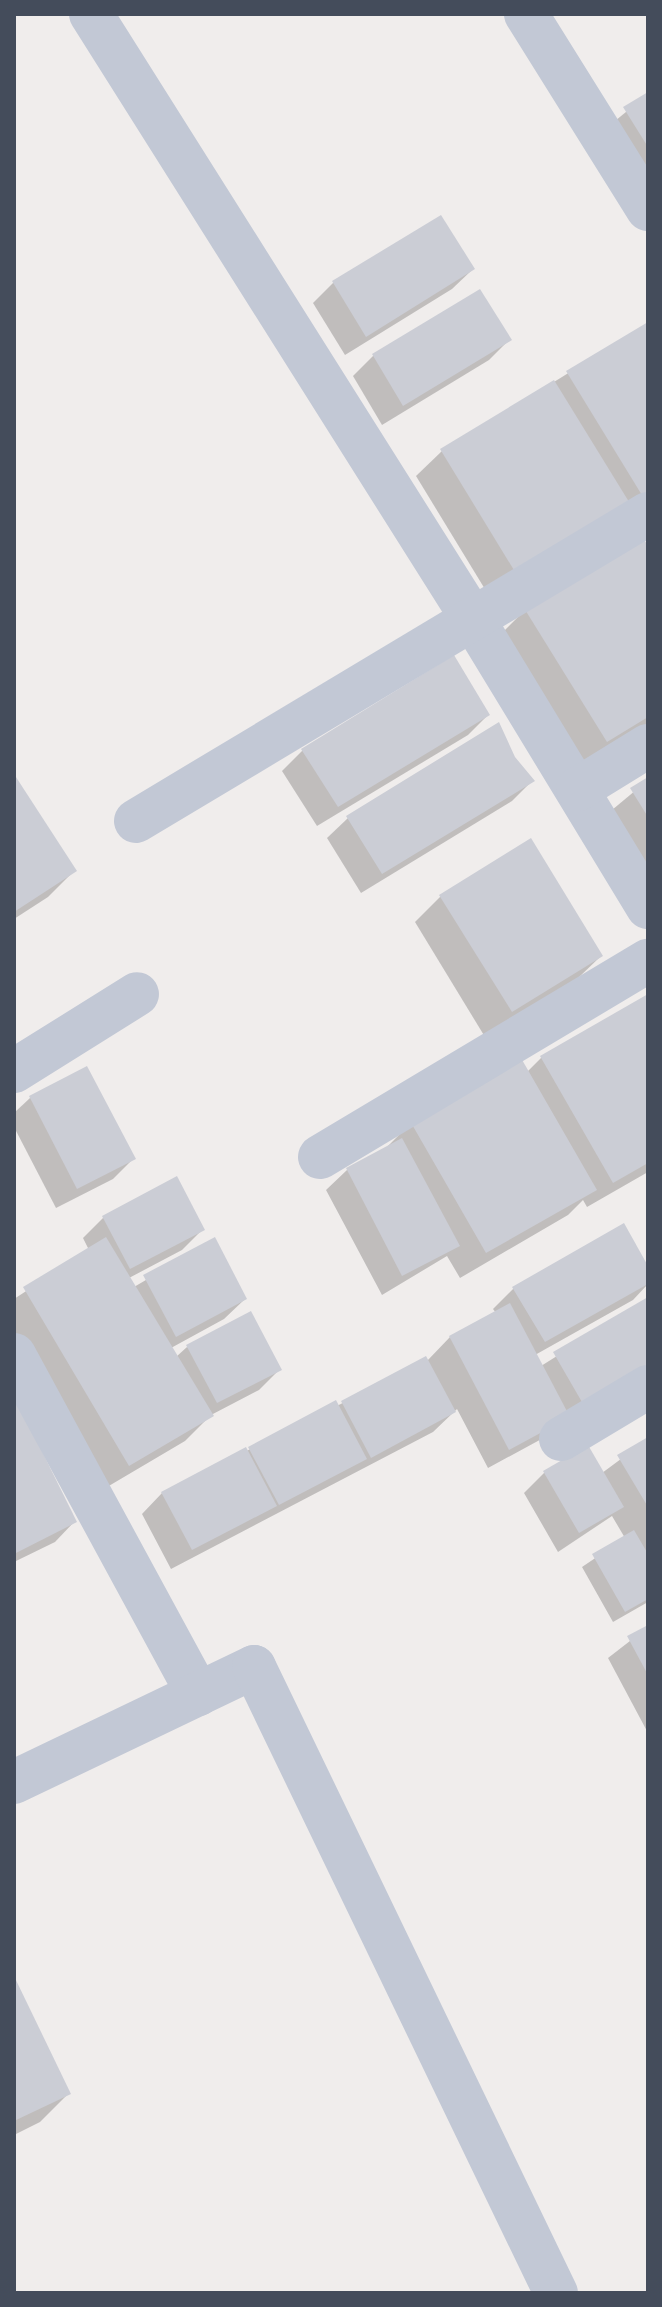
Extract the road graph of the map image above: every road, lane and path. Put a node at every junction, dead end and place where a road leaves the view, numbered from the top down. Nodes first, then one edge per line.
1 (91, 14) edge
2 (526, 14) edge
3 (648, 209) edge
4 (648, 514) edge
5 (474, 621) junction
6 (648, 746) edge
7 (578, 789) junction
8 (136, 821) dead end
9 (648, 907) edge
10 (648, 961) edge
11 (137, 994) dead end
12 (14, 1071) edge
13 (320, 1157) dead end
14 (14, 1355) edge
15 (648, 1387) edge
16 (561, 1439) dead end
17 (198, 1694) junction
18 (14, 1782) edge
19 (556, 2293) edge

1 - 5 street
2 - 3 street
4 - 5 street
5 - 7 street
5 - 8 street
6 - 7 street
7 - 9 street
10 - 13 street
11 - 12 street
14 - 17 street
15 - 16 street
17 - 18 street
17 - 19 street

